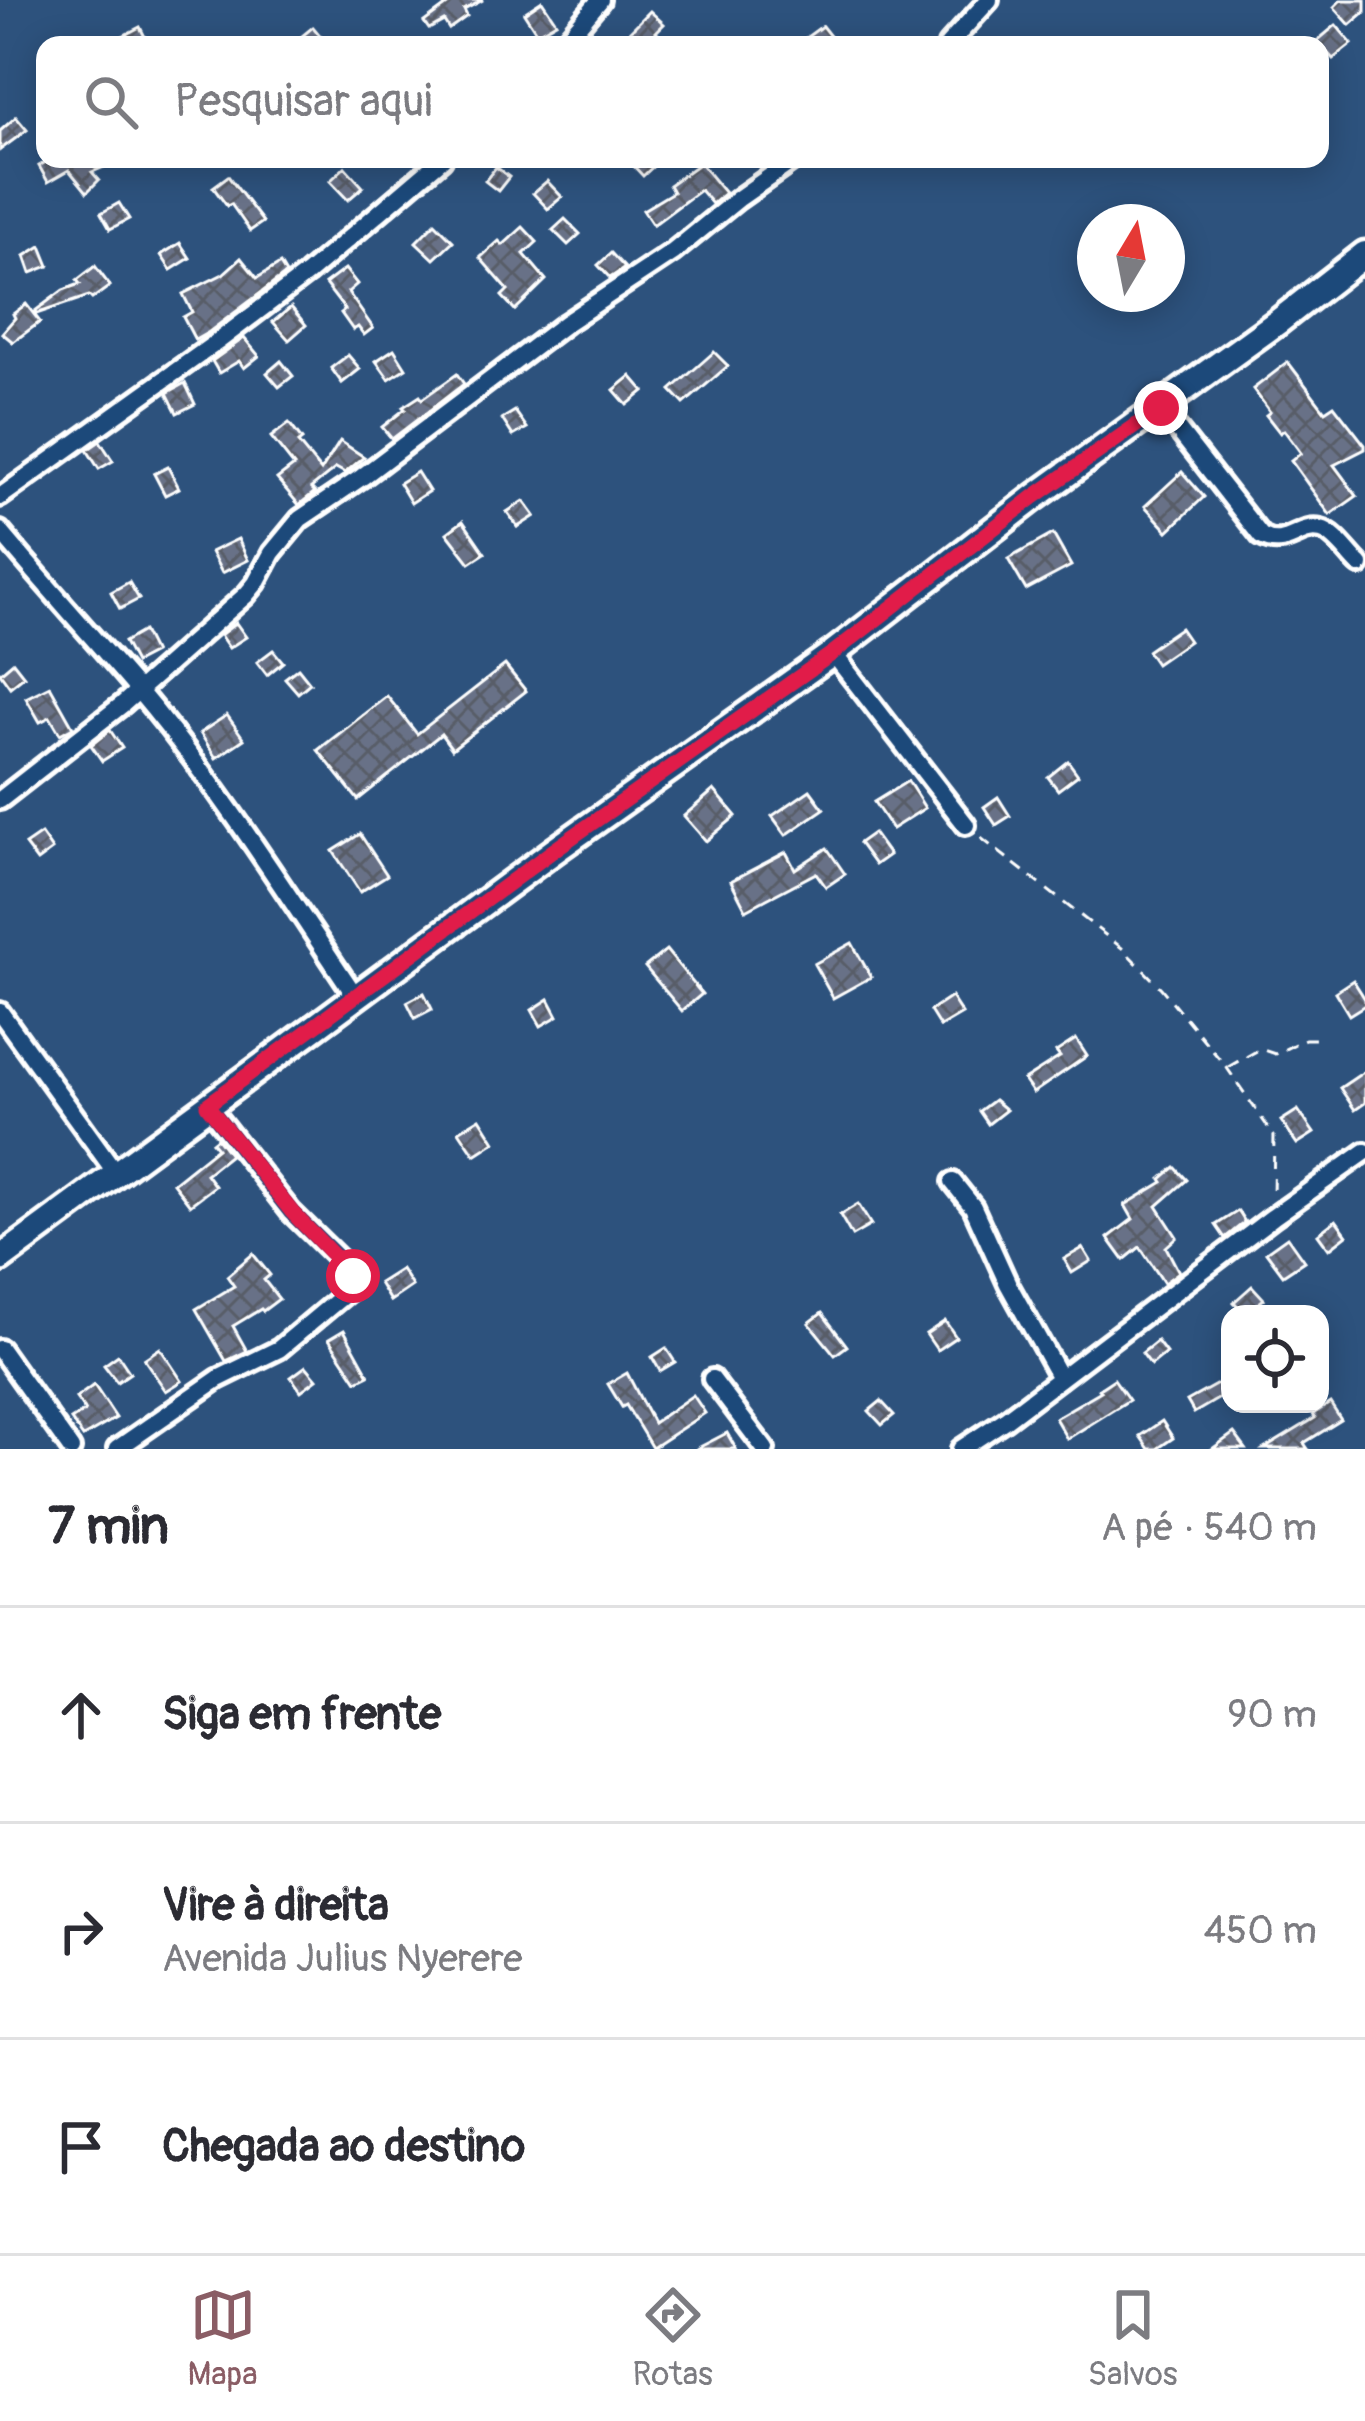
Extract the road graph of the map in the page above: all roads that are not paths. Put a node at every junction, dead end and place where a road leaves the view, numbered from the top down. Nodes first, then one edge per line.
1 (600, 0) edge
2 (989, 0) edge
3 (570, 36) edge
4 (956, 36) edge
5 (431, 168) edge
6 (782, 168) edge
7 (1365, 254) edge
8 (1161, 408) junction
9 (0, 497) edge
10 (0, 531) edge
11 (1360, 565) dead end
12 (833, 653) junction
13 (139, 691) junction
14 (0, 800) edge
15 (966, 825) road end
16 (356, 997) junction
17 (0, 1012) edge
18 (207, 1105) junction
19 (1365, 1152) edge
20 (116, 1173) junction
21 (953, 1182) dead end
22 (0, 1259) edge
23 (0, 1349) edge
24 (1060, 1378) junction
25 (712, 1379) dead end
26 (71, 1449) edge
27 (117, 1449) edge
28 (765, 1449) edge
29 (961, 1449) edge

1 - 3 street
2 - 4 street
5 - 9 street
6 - 13 street
7 - 8 street
8 - 11 street
8 - 12 street
10 - 13 street
12 - 15 street
12 - 16 street
13 - 14 street
13 - 16 street
16 - 18 street
17 - 20 street
18 - 20 street
18 - 27 street
19 - 24 street
20 - 22 street
21 - 24 street
23 - 26 street
24 - 29 street
25 - 28 street

